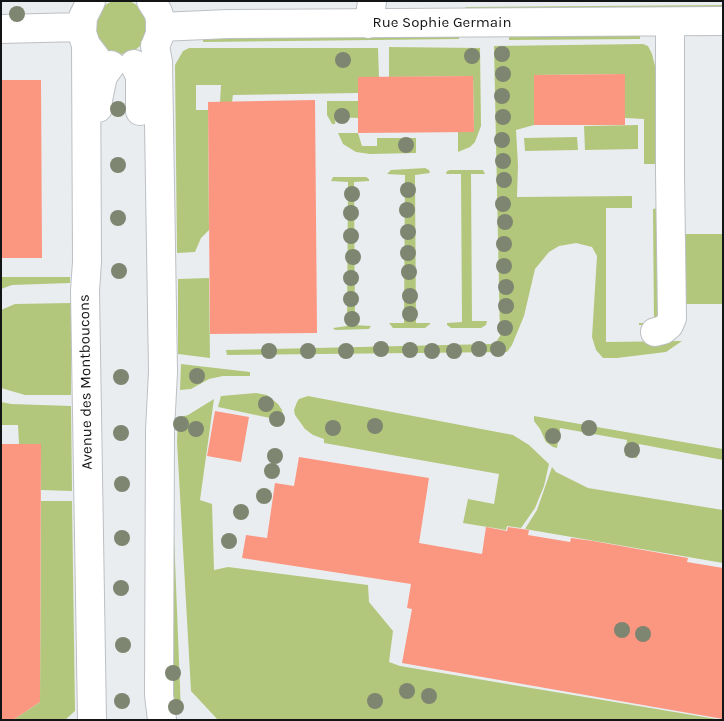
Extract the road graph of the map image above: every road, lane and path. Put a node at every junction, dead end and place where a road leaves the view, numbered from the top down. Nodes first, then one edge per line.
1 (151, 1) edge
2 (370, 12) edge
3 (84, 16) edge
4 (723, 21) edge
5 (670, 22) junction
6 (1, 29) edge
7 (158, 37) junction
8 (122, 65) junction
9 (655, 332) dead end
10 (92, 720) edge
11 (106, 720) edge
12 (146, 720) edge
13 (162, 720) edge

1 - 7 street
2 - 5 street, Rue Sophie Germain
2 - 7 street, Rue Sophie Germain
3 - 6 street
3 - 8 street
3 - 10 street, Avenue des Montboucons
4 - 5 street, Rue Sophie Germain
5 - 9 street
7 - 8 street
7 - 13 street
8 - 11 street
8 - 12 street

